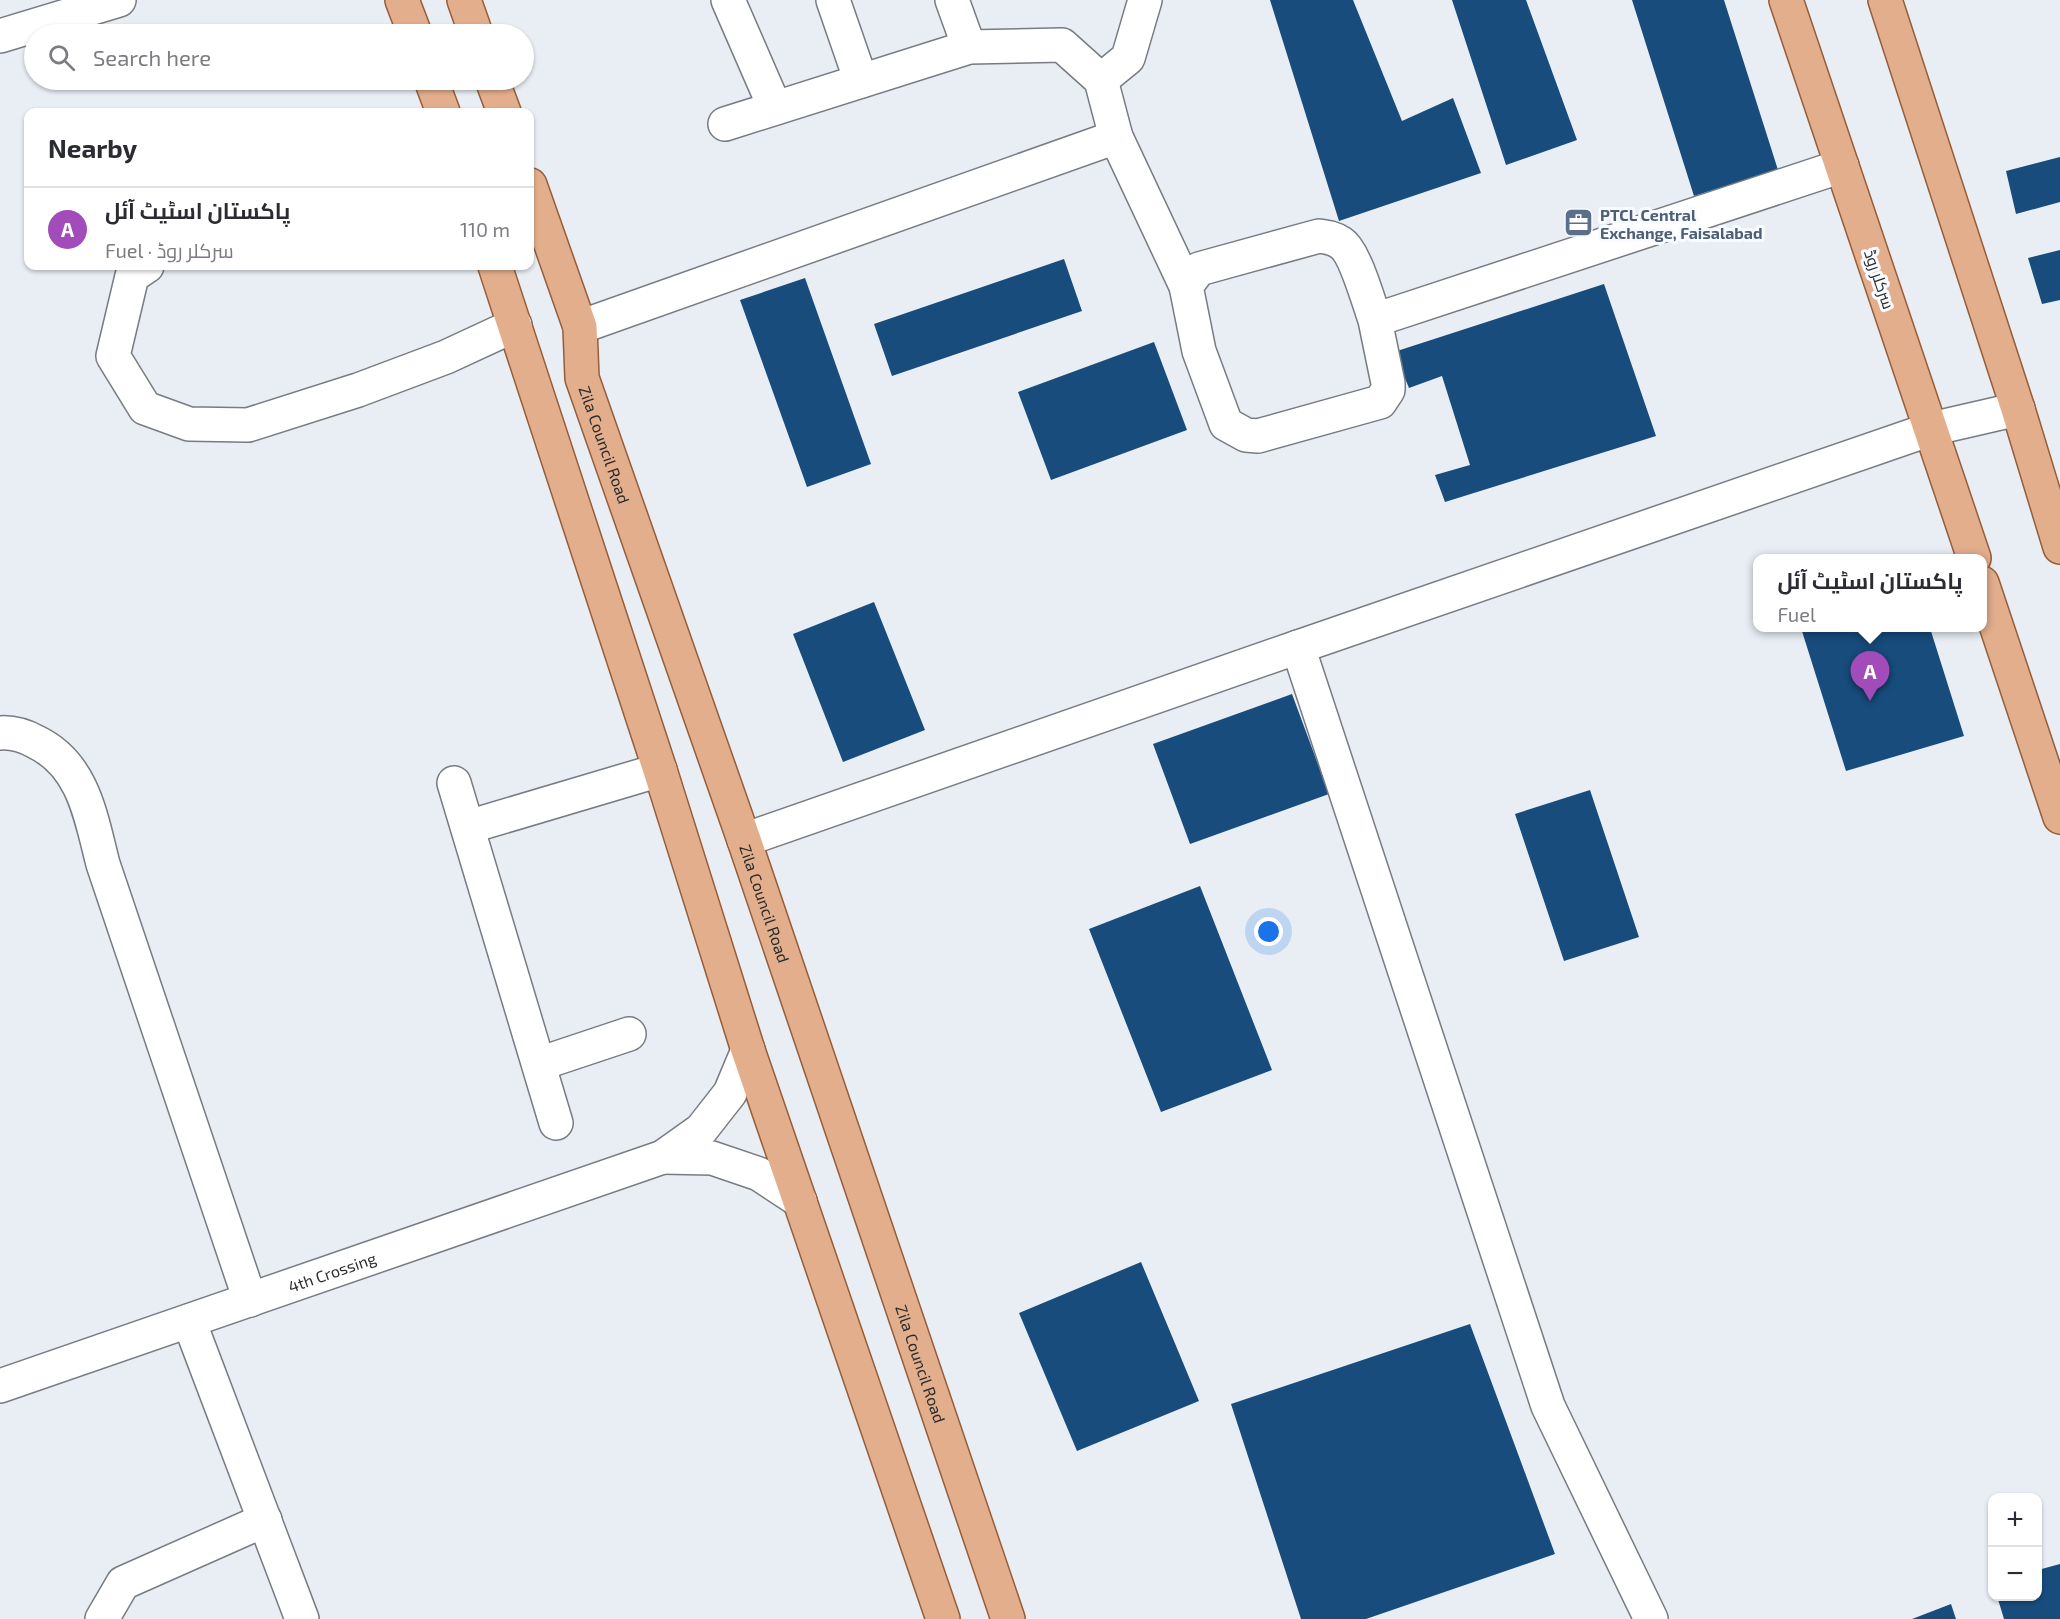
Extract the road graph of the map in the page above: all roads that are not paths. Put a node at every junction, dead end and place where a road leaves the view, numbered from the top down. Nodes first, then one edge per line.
1 (118, 0) edge
2 (402, 0) edge
3 (464, 0) edge
4 (728, 0) edge
5 (833, 0) edge
6 (952, 0) edge
7 (1145, 0) edge
8 (1785, 0) edge
9 (1885, 0) edge
10 (39, 24) edge
11 (411, 24) edge
12 (472, 24) edge
13 (24, 29) edge
14 (0, 36) edge
15 (969, 47) junction
16 (1101, 80) junction
17 (861, 81) junction
18 (434, 90) edge
19 (496, 90) edge
20 (441, 108) edge
21 (502, 108) edge
22 (775, 108) junction
23 (725, 124) dead end
24 (1116, 137) junction
25 (1842, 166) junction
26 (534, 196) edge
27 (141, 270) edge
28 (496, 270) edge
29 (1186, 286) junction
30 (1375, 320) junction
31 (515, 325) junction
32 (580, 327) junction
33 (2019, 409) junction
34 (1931, 429) junction
35 (2060, 547) edge
36 (1973, 554) edge
37 (1987, 595) edge
38 (1298, 647) junction
39 (0, 733) edge
40 (660, 770) junction
41 (453, 783) dead end
42 (2060, 817) edge
43 (468, 827) junction
44 (744, 840) junction
45 (629, 1034) dead end
46 (748, 1050) junction
47 (539, 1064) junction
48 (556, 1122) dead end
49 (663, 1157) junction
50 (800, 1201) junction
51 (250, 1300) junction
52 (189, 1321) junction
53 (0, 1386) edge
54 (264, 1520) junction
55 (102, 1619) edge
56 (302, 1619) edge
57 (943, 1619) edge
58 (1008, 1619) edge
59 (1651, 1619) edge

1 - 10 street
2 - 11 main road
3 - 12 main road
4 - 22 street
5 - 17 street
6 - 15 street
7 - 16 street
8 - 25 main road, سرکلر روڈ
9 - 33 main road
13 - 14 street
15 - 16 street
15 - 17 street
16 - 24 street
17 - 22 street
18 - 20 main road
19 - 21 main road
22 - 23 street
24 - 29 street
24 - 32 street
25 - 30 street
25 - 34 main road, سرکلر روڈ
26 - 32 main road, Zila Council Road
27 - 31 street
28 - 31 main road
29 - 30 street
29 - 30 street
31 - 40 main road
32 - 44 main road, Zila Council Road
33 - 34 street
33 - 35 main road
34 - 36 main road, سرکلر روڈ
34 - 38 street
37 - 42 main road
38 - 44 street
38 - 59 street
39 - 51 street
40 - 43 street
40 - 46 main road
41 - 43 street
43 - 47 street
44 - 58 main road, Zila Council Road
45 - 47 street
46 - 49 street, 4th Crossing
46 - 50 main road
47 - 48 street
49 - 50 street, 4th Crossing
49 - 51 street, 4th Crossing
50 - 57 main road
51 - 52 street, 4th Crossing
52 - 53 street, 4th Crossing
52 - 54 street
54 - 55 street
54 - 56 street

